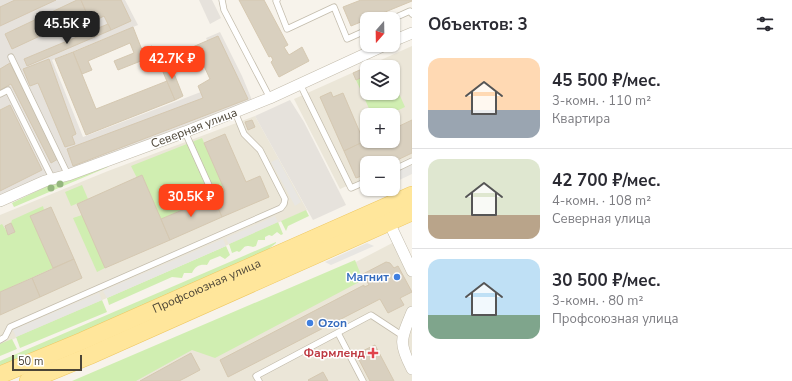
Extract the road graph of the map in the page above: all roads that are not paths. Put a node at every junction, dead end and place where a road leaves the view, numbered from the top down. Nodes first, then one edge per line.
1 (222, 0) edge
2 (277, 0) edge
3 (412, 14) edge
4 (400, 15) edge
5 (360, 33) edge
6 (412, 33) edge
7 (400, 38) edge
8 (370, 52) edge
9 (11, 57) dead end
10 (300, 84) junction
11 (0, 94) edge
12 (270, 98) junction
13 (235, 112) junction
14 (185, 132) junction
15 (412, 161) edge
16 (400, 167) edge
17 (68, 175) junction
18 (52, 178) junction
19 (360, 184) edge
20 (212, 192) dead end
21 (412, 195) edge
22 (0, 201) edge
23 (412, 212) edge
24 (386, 216) junction
25 (412, 271) edge
26 (412, 312) edge
27 (338, 332) junction
28 (403, 336) junction
29 (0, 340) edge
30 (412, 369) edge
31 (0, 375) edge
32 (28, 381) edge
33 (259, 381) edge
34 (363, 381) edge

1 - 12 lane
2 - 5 lane
3 - 4 lane
6 - 7 street
8 - 10 street, Северная улица
9 - 17 lane
10 - 12 street, Северная улица
10 - 19 lane
11 - 18 lane
12 - 13 street, Северная улица
13 - 14 street, Северная улица
13 - 29 lane
14 - 17 street, Северная улица
14 - 20 lane
15 - 16 lane
17 - 18 street, Северная улица
18 - 22 street, Северная улица
21 - 24 main road, Профсоюзная улица
23 - 24 main road, Профсоюзная улица
24 - 25 street
24 - 31 main road, Профсоюзная улица
24 - 32 main road, Профсоюзная улица
26 - 28 street
27 - 28 lane
27 - 33 lane
27 - 34 lane
28 - 30 street

